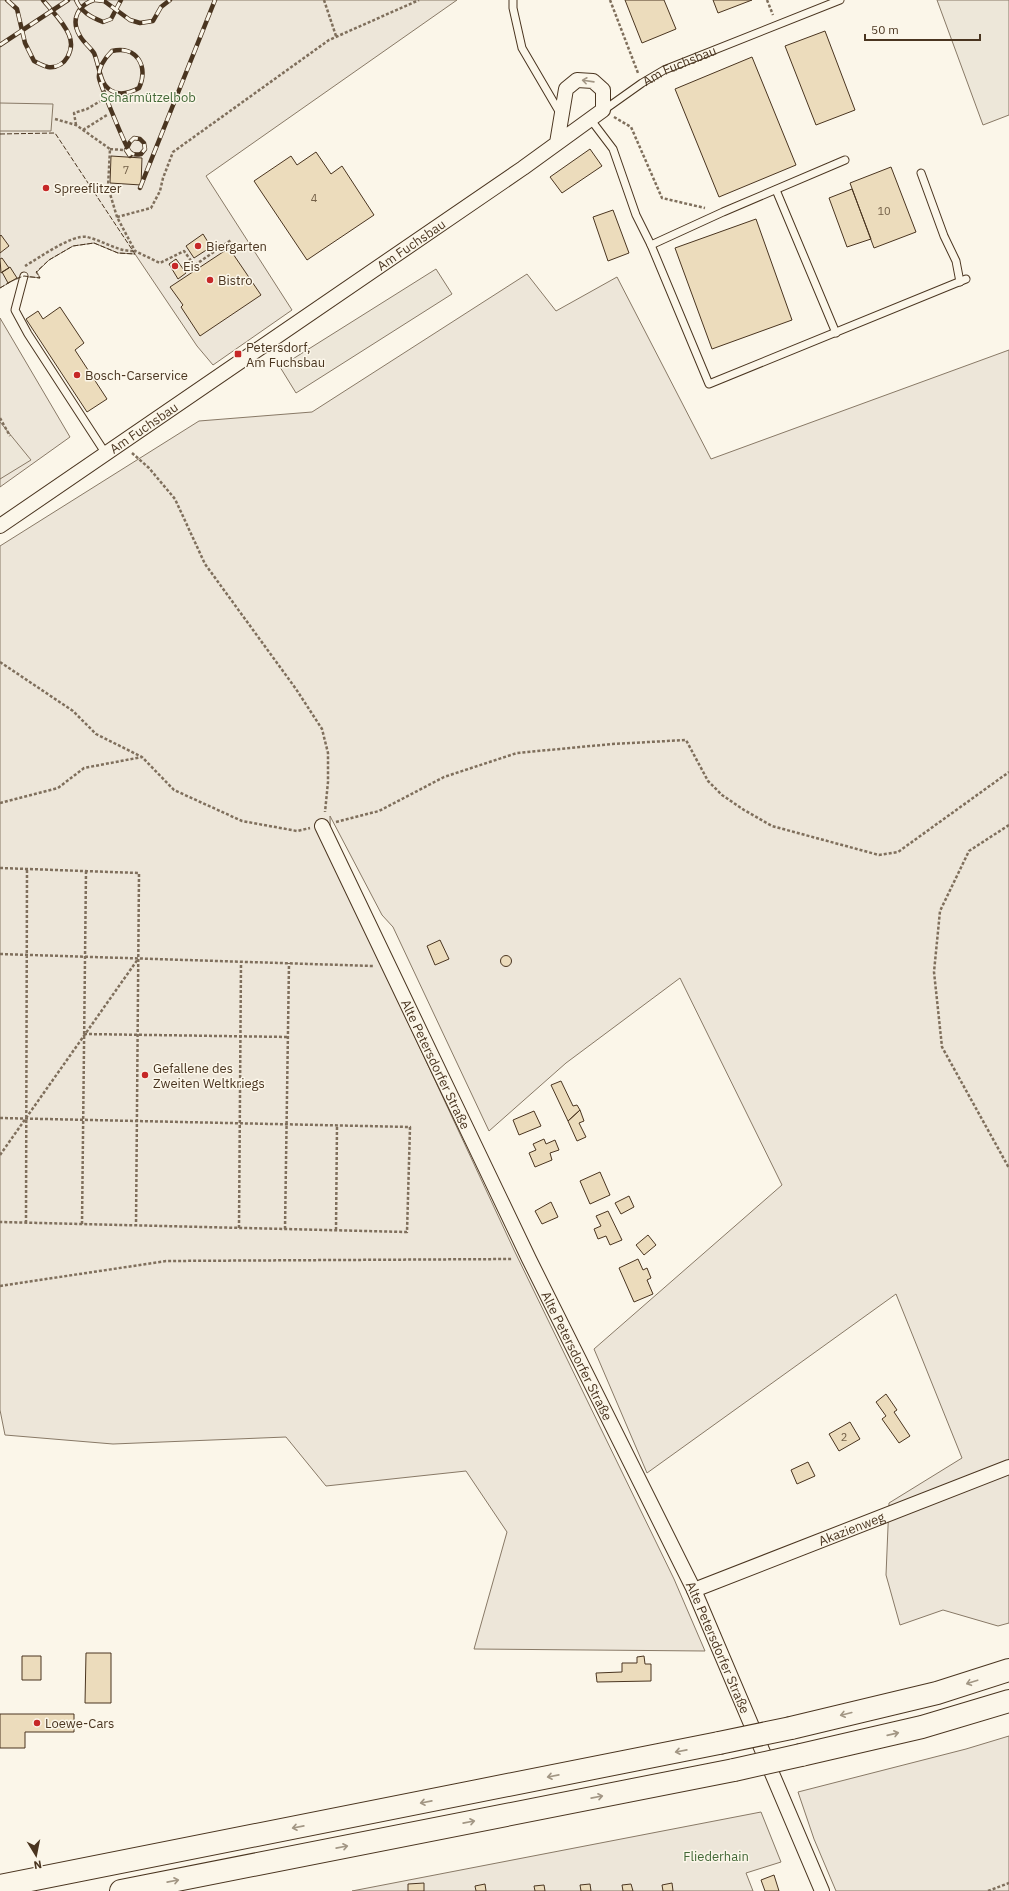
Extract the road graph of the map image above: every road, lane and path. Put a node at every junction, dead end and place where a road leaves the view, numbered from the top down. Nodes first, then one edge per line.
1 (324, 0) edge
2 (419, 0) edge
3 (513, 0) edge
4 (610, 0) edge
5 (767, 0) edge
6 (840, 0) edge
7 (777, 25) junction
8 (336, 36) junction
9 (642, 83) junction
10 (102, 100) dead end
11 (603, 110) junction
12 (562, 114) junction
13 (107, 115) dead end
14 (55, 119) dead end
15 (591, 120) junction
16 (76, 125) junction
17 (83, 130) junction
18 (557, 143) junction
19 (110, 149) junction
20 (123, 150) dead end
21 (846, 160) dead end
22 (921, 173) dead end
23 (776, 190) junction
24 (723, 212) junction
25 (117, 217) junction
26 (231, 240) dead end
27 (651, 245) junction
28 (136, 251) junction
29 (195, 265) junction
30 (198, 269) dead end
31 (24, 276) joint
32 (836, 333) junction
33 (0, 418) edge
34 (10, 436) dead end
35 (122, 443) junction
36 (106, 454) junction
37 (0, 526) edge
38 (0, 662) edge
39 (142, 757) junction
40 (1009, 772) edge
41 (0, 803) edge
42 (1009, 825) edge
43 (322, 826) junction
44 (0, 868) edge
45 (27, 869) junction
46 (86, 871) junction
47 (0, 954) edge
48 (27, 955) junction
49 (85, 957) junction
50 (138, 958) junction
51 (241, 962) junction
52 (289, 963) junction
53 (390, 966) junction
54 (84, 1034) junction
55 (138, 1035) junction
56 (240, 1037) junction
57 (288, 1037) junction
58 (0, 1118) edge
59 (25, 1119) junction
60 (83, 1120) junction
61 (137, 1121) junction
62 (240, 1123) junction
63 (287, 1124) junction
64 (337, 1125) junction
65 (0, 1155) edge
66 (1009, 1168) edge
67 (0, 1222) edge
68 (26, 1223) junction
69 (82, 1224) junction
70 (136, 1226) junction
71 (239, 1228) junction
72 (285, 1229) junction
73 (336, 1230) junction
74 (529, 1259) junction
75 (0, 1286) edge
76 (1009, 1467) edge
77 (694, 1590) junction
78 (1009, 1670) edge
79 (1009, 1701) edge
80 (1009, 1883) edge
81 (0, 1886) edge
82 (121, 1891) edge
83 (822, 1891) edge
84 (988, 1891) edge

1 - 8 path
2 - 8 path
3 - 12 lane
4 - 9 path
5 - 7 path
6 - 7 lane, Am Fuchsbau
7 - 9 lane, Am Fuchsbau
8 - 25 path
9 - 11 lane, Am Fuchsbau
10 - 16 path
11 -> 12 street
11 - 15 street, Am Fuchsbau
11 - 24 path
12 - 18 street
13 - 17 path
14 - 16 path
15 - 18 street, Am Fuchsbau
15 - 27 lane
16 - 17 path
17 - 19 path
18 - 35 street, Am Fuchsbau
19 - 20 path
19 - 25 path
21 - 23 lane
22 - 32 lane
23 - 24 lane
23 - 32 lane
24 - 27 lane
25 - 28 path
26 - 29 path
27 - 32 lane
28 - 29 path
28 - 31 path
29 - 30 path
31 - 36 lane
33 - 34 path
35 - 36 street, Am Fuchsbau
35 - 43 path
36 - 37 street, Am Fuchsbau
38 - 39 path
39 - 41 path
39 - 43 path
40 - 43 path
42 - 66 path
43 - 53 street, Alte Petersdorfer Straße
44 - 45 path
45 - 46 path
45 - 48 path
46 - 49 path
46 - 50 path
47 - 48 path
48 - 49 path
48 - 59 path
49 - 50 path
49 - 54 path
50 - 51 path
50 - 54 path
50 - 55 path
51 - 52 path
51 - 56 path
52 - 53 path
52 - 57 path
53 - 74 street, Alte Petersdorfer Straße
54 - 55 path
54 - 59 path
54 - 60 path
55 - 56 path
55 - 61 path
56 - 57 path
56 - 62 path
57 - 63 path
58 - 59 path
59 - 60 path
59 - 65 path
59 - 68 path
60 - 61 path
60 - 69 path
61 - 62 path
61 - 70 path
62 - 63 path
62 - 71 path
63 - 64 path
63 - 72 path
64 - 73 path
64 - 73 path
67 - 68 path
68 - 69 path
69 - 70 path
70 - 71 path
71 - 72 path
72 - 73 path
74 - 75 path
74 - 77 street, Alte Petersdorfer Straße
76 - 77 street, Akazienweg
77 - 83 street, Alte Petersdorfer Straße
78 -> 81 highway, bridge
82 -> 79 highway, bridge
80 - 84 path

